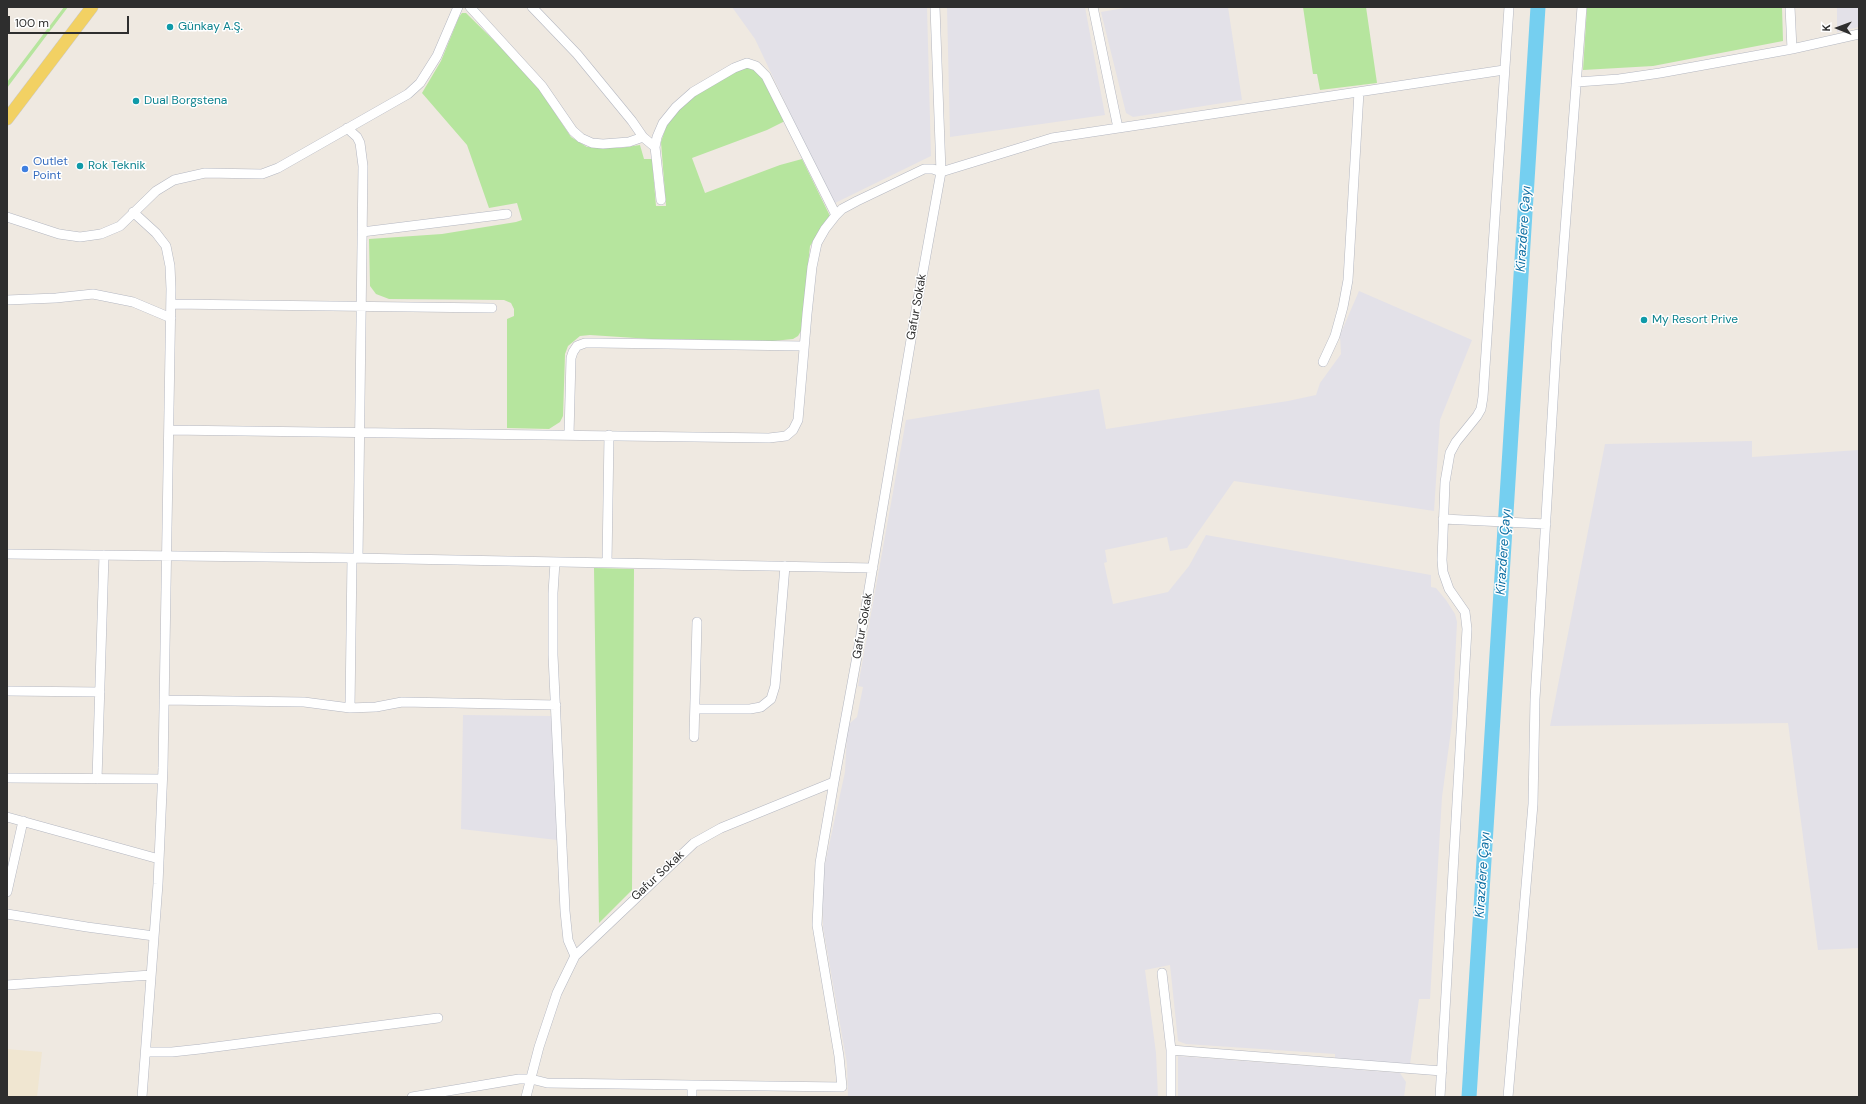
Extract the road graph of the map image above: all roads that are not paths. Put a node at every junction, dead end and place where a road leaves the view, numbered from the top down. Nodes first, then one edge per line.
1 (82, 7) edge
2 (92, 7) edge
3 (458, 7) edge
4 (470, 7) edge
5 (532, 7) edge
6 (935, 7) edge
7 (1094, 7) edge
8 (1509, 7) edge
9 (1582, 7) edge
10 (1790, 7) edge
11 (1859, 34) edge
12 (1792, 49) junction
13 (1504, 70) junction
14 (1577, 82) junction
15 (1358, 92) junction
16 (7, 106) edge
17 (7, 119) edge
18 (347, 128) junction
19 (1118, 128) junction
20 (643, 138) junction
21 (655, 147) junction
22 (941, 172) junction
23 (661, 200) dead end
24 (133, 212) junction
25 (506, 214) dead end
26 (836, 215) junction
27 (7, 217) edge
28 (362, 232) junction
29 (7, 300) edge
30 (171, 304) junction
31 (361, 306) junction
32 (492, 308) dead end
33 (170, 318) junction
34 (803, 346) junction
35 (1323, 362) dead end
36 (168, 430) junction
37 (360, 432) junction
38 (569, 435) junction
39 (609, 435) junction
40 (1447, 519) junction
41 (1546, 524) junction
42 (7, 554) edge
43 (104, 556) junction
44 (166, 556) junction
45 (355, 558) junction
46 (555, 562) junction
47 (607, 563) junction
48 (785, 566) junction
49 (873, 568) junction
50 (697, 622) dead end
51 (7, 690) edge
52 (100, 692) junction
53 (164, 700) junction
54 (556, 705) junction
55 (350, 708) junction
56 (696, 709) junction
57 (694, 737) dead end
58 (7, 778) edge
59 (97, 779) junction
60 (162, 779) junction
61 (834, 782) junction
62 (7, 817) edge
63 (23, 821) junction
64 (159, 860) junction
65 (7, 892) edge
66 (7, 914) edge
67 (154, 936) junction
68 (575, 956) junction
69 (1162, 973) dead end
70 (151, 975) junction
71 (7, 985) edge
72 (438, 1018) dead end
73 (1171, 1050) junction
74 (146, 1052) junction
75 (1442, 1071) junction
76 (531, 1079) junction
77 (692, 1085) junction
78 (842, 1087) junction
79 (142, 1097) edge
80 (412, 1097) edge
81 (526, 1097) edge
82 (692, 1097) edge
83 (842, 1097) edge
84 (1171, 1097) edge
85 (1440, 1097) edge
86 (1508, 1097) edge

1 - 16 main road
2 - 17 main road
3 - 18 street
4 - 20 street
5 - 20 street
6 - 22 street, Gafur Sokak
7 - 19 street
8 - 13 street
9 - 14 street
10 - 12 street
11 - 12 street
12 - 14 street
13 - 15 street
13 - 40 street
14 - 41 street
15 - 19 street
15 - 35 street
18 - 24 street
18 - 28 street
19 - 22 street
20 - 21 street
21 - 23 street
21 - 26 street
22 - 26 street
22 - 49 street, Gafur Sokak
24 - 27 street
24 - 30 street
25 - 28 street
26 - 34 street
28 - 31 street
29 - 33 street
30 - 31 street
30 - 33 street
31 - 32 street
31 - 37 street
33 - 36 street
34 - 38 street
34 - 39 street
36 - 37 street
36 - 44 street
37 - 38 street
37 - 45 street
38 - 39 street
39 - 47 street
40 - 41 street
40 - 75 street
41 - 86 street
42 - 43 street
43 - 44 street
43 - 52 street
44 - 45 street
44 - 53 street
45 - 46 street
45 - 55 street
46 - 47 street
46 - 54 street
47 - 48 street
48 - 49 street
48 - 56 street
49 - 61 street, Gafur Sokak
50 - 56 street
51 - 52 street
52 - 59 street
53 - 55 street
53 - 60 street
54 - 55 street
54 - 68 street
56 - 57 street
58 - 59 street
59 - 60 street
60 - 64 street
61 - 68 street, Gafur Sokak
61 - 78 street
62 - 63 street
63 - 64 street
63 - 65 street
64 - 67 street
66 - 67 street
67 - 70 street
68 - 76 street, Gafur Sokak
69 - 73 street
70 - 71 street
70 - 74 street
72 - 74 street
73 - 75 street
73 - 84 street
74 - 79 street
75 - 85 street
76 - 77 street
76 - 80 street
76 - 81 street, Gafur Sokak
77 - 78 street
77 - 82 street
78 - 83 street

